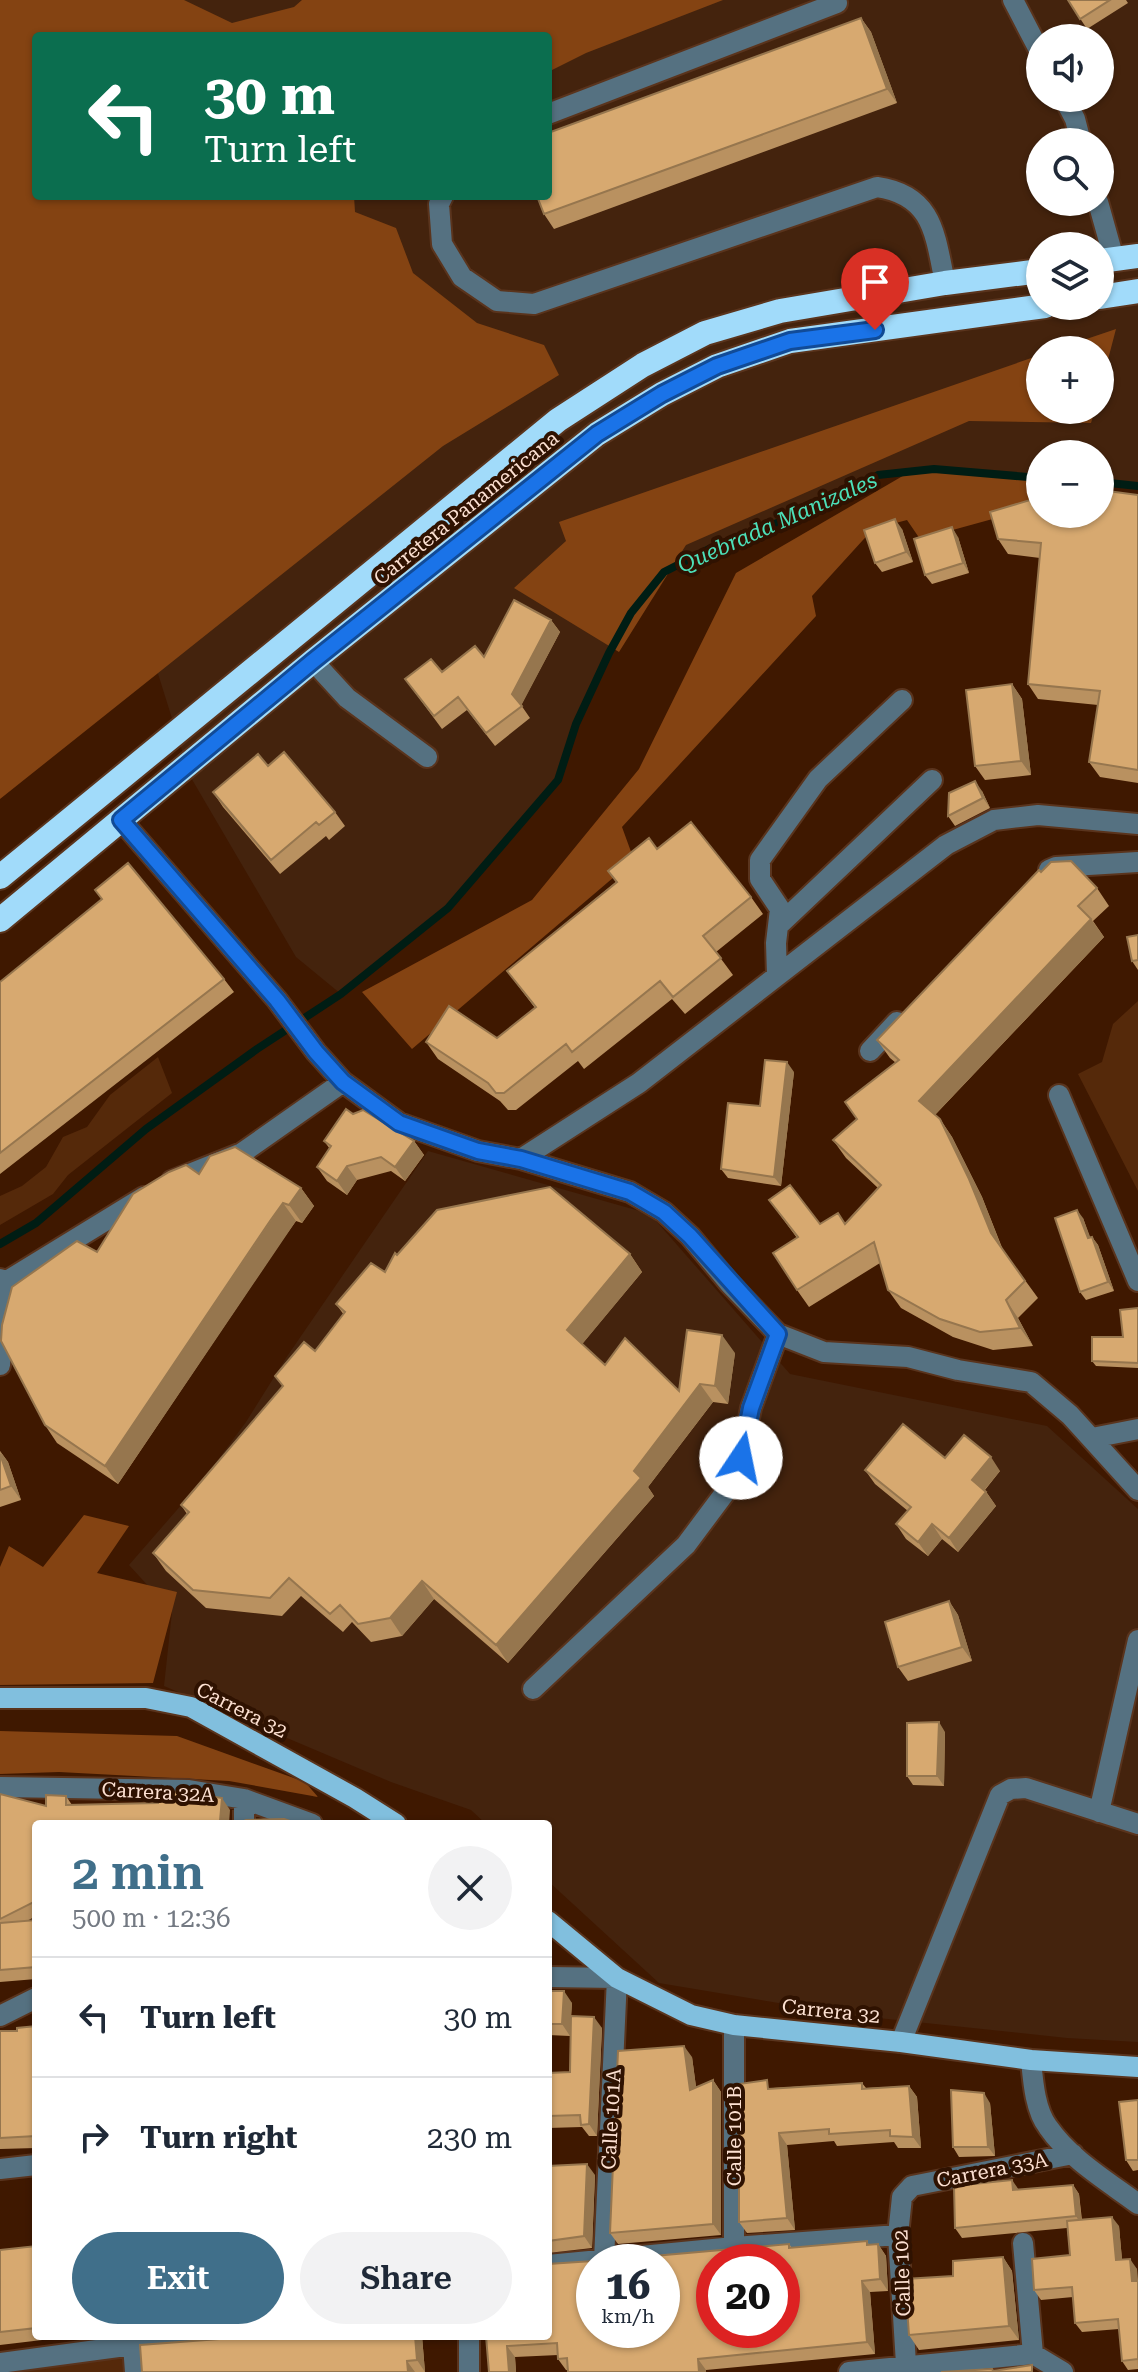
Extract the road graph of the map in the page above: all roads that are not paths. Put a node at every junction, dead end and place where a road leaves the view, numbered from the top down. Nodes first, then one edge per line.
1 (1013, 0) edge
2 (837, 3) dead end
3 (1026, 25) edge
4 (552, 112) edge
5 (441, 200) edge
6 (1103, 216) edge
7 (1117, 259) edge
8 (1026, 273) edge
9 (945, 283) junction
10 (1138, 291) edge
11 (1114, 295) edge
12 (1026, 309) edge
13 (313, 661) junction
14 (902, 700) dead end
15 (427, 757) dead end
16 (932, 780) dead end
17 (121, 820) junction
18 (1138, 824) edge
19 (1138, 862) edge
20 (0, 877) edge
21 (1034, 877) edge
22 (0, 920) edge
23 (780, 924) junction
24 (777, 975) junction
25 (914, 1005) edge
26 (870, 1051) dead end
27 (343, 1082) junction
28 (1059, 1095) dead end
29 (521, 1159) junction
30 (3, 1280) edge
31 (1138, 1281) edge
32 (778, 1334) junction
33 (0, 1365) edge
34 (1138, 1429) edge
35 (1092, 1438) junction
36 (1138, 1490) edge
37 (1138, 1640) edge
38 (533, 1689) dead end
39 (0, 1698) edge
40 (0, 1787) edge
41 (244, 1799) junction
42 (1099, 1812) junction
43 (244, 1820) edge
44 (301, 1820) edge
45 (390, 1820) edge
46 (1138, 1824) edge
47 (552, 1924) edge
48 (552, 1977) edge
49 (617, 1978) junction
50 (32, 2000) edge
51 (0, 2016) edge
52 (734, 2025) junction
53 (901, 2042) junction
54 (1031, 2060) junction
55 (1138, 2067) edge
56 (1073, 2154) junction
57 (32, 2165) edge
58 (0, 2169) edge
59 (912, 2186) joint
60 (1138, 2204) edge
61 (898, 2235) junction
62 (1023, 2243) dead end
63 (605, 2244) edge
64 (734, 2244) edge
65 (775, 2244) edge
66 (576, 2262) edge
67 (552, 2265) edge
68 (167, 2340) edge
69 (469, 2340) edge
70 (133, 2345) junction
71 (1033, 2354) junction
72 (0, 2363) edge
73 (918, 2367) edge
74 (135, 2372) edge
75 (469, 2372) edge
76 (849, 2372) edge
77 (1063, 2372) edge

1 - 3 street
2 - 4 street
5 - 9 street
6 - 7 street
8 - 9 highway, Carretera Panamericana
9 - 20 highway, Carretera Panamericana
10 - 11 highway
12 - 13 highway, Carretera Panamericana
13 - 15 street
13 - 17 highway, Carretera Panamericana
14 - 23 street
16 - 23 street
17 - 22 highway, Carretera Panamericana
17 - 27 street
18 - 24 street
19 - 21 street
23 - 24 street
24 - 29 street
25 - 26 street
27 - 29 street
27 - 30 street
28 - 31 street
29 - 32 street
30 - 33 street
32 - 35 street
32 - 38 street
34 - 35 street
35 - 36 street
37 - 42 street
39 - 45 main road, Carrera 32
40 - 41 street, Carrera 32A
41 - 43 street
41 - 44 street, Carrera 32A
42 - 46 street
42 - 53 street
47 - 49 main road, Carrera 32
48 - 49 street
49 - 52 main road, Carrera 32
49 - 63 street, Calle 101A
50 - 51 street
52 - 53 main road, Carrera 32
52 - 64 street, Calle 101B
53 - 54 main road, Carrera 32
54 - 55 main road, Carrera 32
54 - 56 street
56 - 59 street, Carrera 33A
56 - 60 street
57 - 58 street
59 - 61 street, Calle 102
61 - 65 street
61 - 73 street, Calle 102
62 - 71 street
66 - 67 street
68 - 70 street
69 - 75 street
70 - 72 street
70 - 74 street
71 - 73 street
71 - 77 street
73 - 76 street

